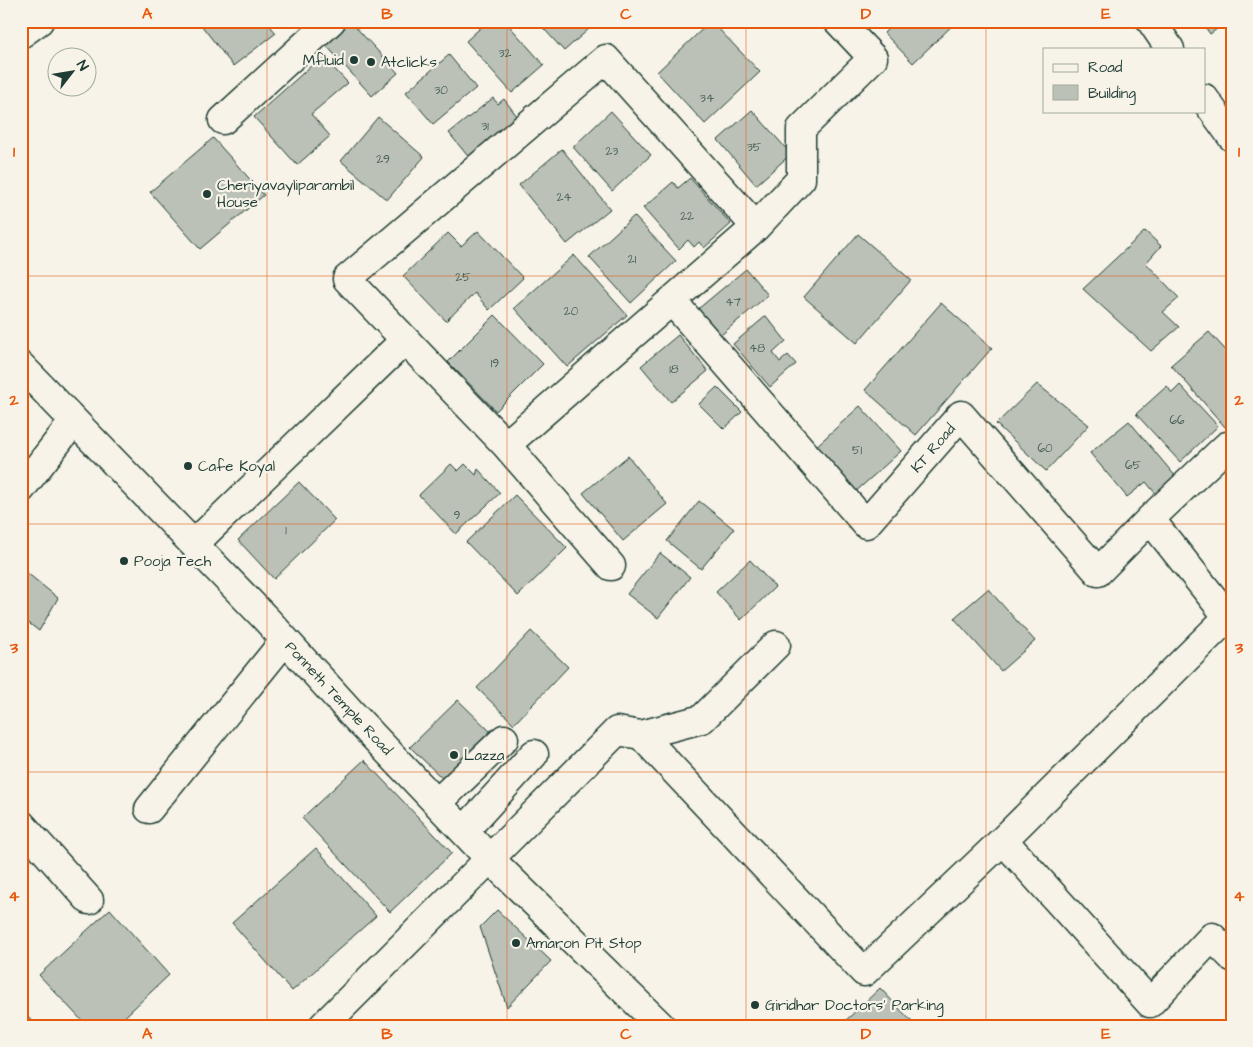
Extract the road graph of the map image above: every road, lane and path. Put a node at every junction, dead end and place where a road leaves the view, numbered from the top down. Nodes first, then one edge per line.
1 (39, 21) edge
2 (331, 21) edge
3 (838, 21) edge
4 (1151, 21) edge
5 (21, 34) edge
6 (1169, 48) edge
7 (1206, 101) edge
8 (223, 120) dead end
9 (1232, 138) edge
10 (756, 227) junction
11 (672, 301) junction
12 (405, 340) junction
13 (21, 366) edge
14 (74, 421) junction
15 (506, 445) junction
16 (1228, 446) dead end
17 (21, 489) edge
18 (1150, 519) junction
19 (194, 544) junction
20 (611, 566) dead end
21 (1230, 619) edge
22 (285, 640) junction
23 (776, 645) dead end
24 (641, 735) junction
25 (504, 739) dead end
26 (534, 754) dead end
27 (437, 803) junction
28 (149, 809) dead end
29 (21, 824) edge
30 (464, 832) junction
31 (1003, 840) junction
32 (490, 859) junction
33 (89, 900) dead end
34 (1232, 957) edge
35 (328, 1024) edge
36 (661, 1026) edge

1 - 5 street
2 - 8 street
3 - 10 street
4 - 6 street
7 - 9 street
10 - 11 street
10 - 12 street
11 - 15 street
11 - 18 street, KT Road
12 - 15 street
12 - 19 street
13 - 14 street, Ponneth Temple Road
14 - 17 street
14 - 19 street, Ponneth Temple Road
15 - 20 street
16 - 18 street
18 - 21 street
19 - 22 street, Ponneth Temple Road
21 - 31 street
22 - 27 street, Ponneth Temple Road
22 - 28 street
23 - 24 street
24 - 31 street
24 - 32 street
25 - 27 street
26 - 30 street
27 - 30 street, Ponneth Temple Road
29 - 33 street
30 - 32 street, Ponneth Temple Road
31 - 34 street
32 - 35 street
32 - 36 street, Ponneth Temple Road

